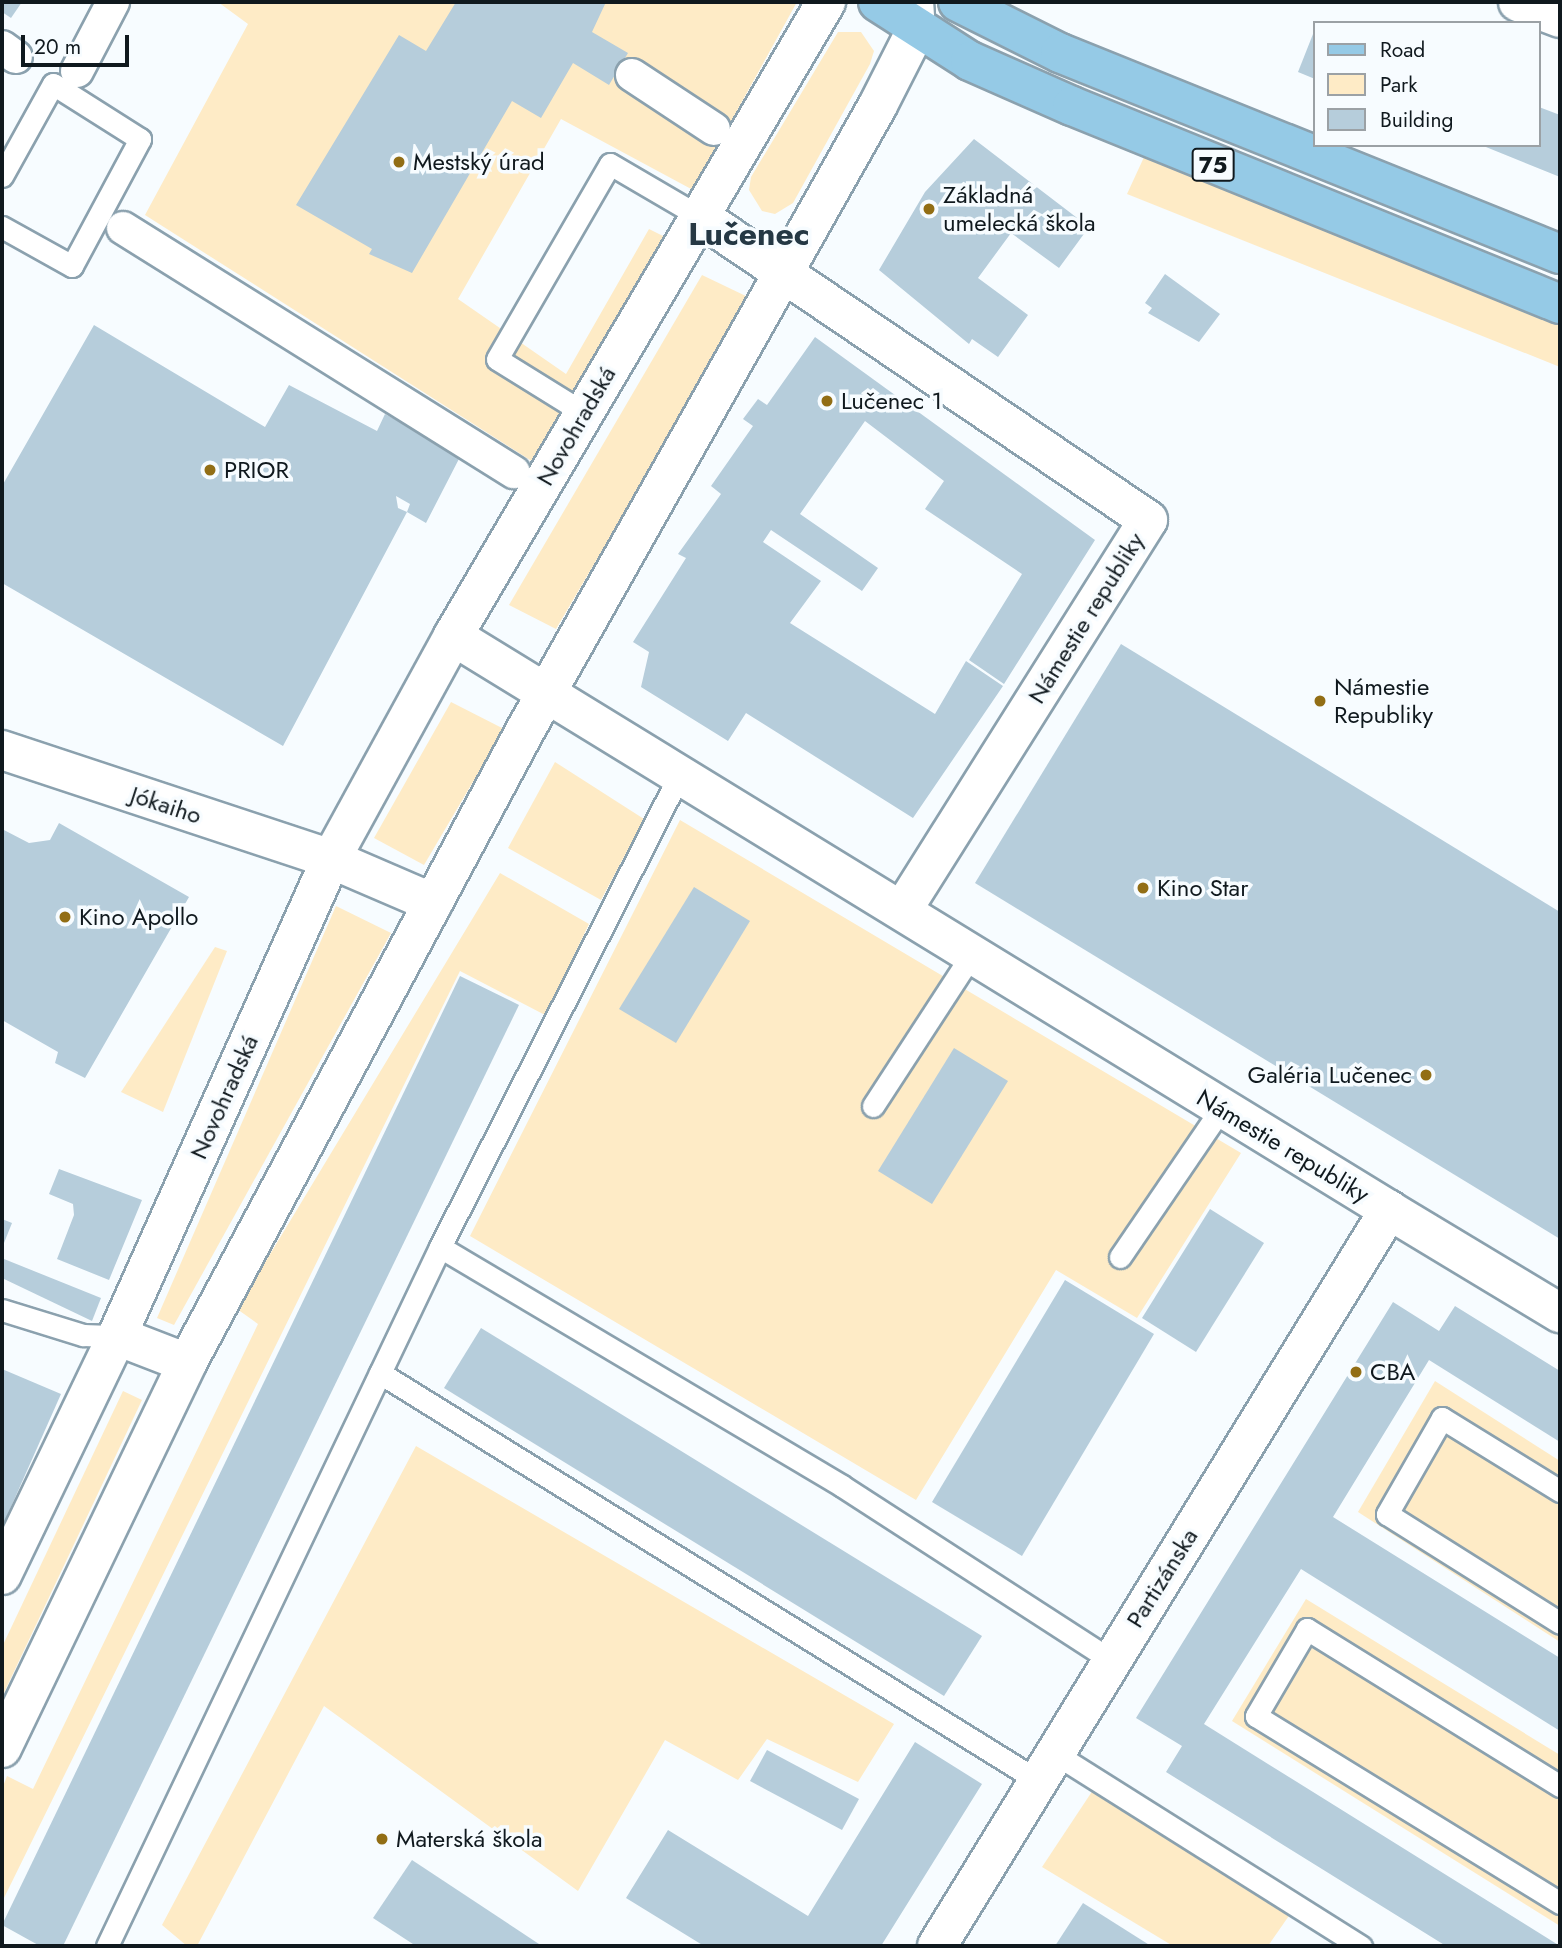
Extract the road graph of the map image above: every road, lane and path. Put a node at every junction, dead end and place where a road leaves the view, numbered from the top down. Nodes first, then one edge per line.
1 (113, 2) edge
2 (826, 2) edge
3 (878, 2) edge
4 (958, 2) edge
5 (1518, 2) edge
6 (915, 16) edge
7 (1560, 18) edge
8 (77, 71) dead end
9 (632, 75) dead end
10 (714, 129) dead end
11 (2, 176) edge
12 (699, 216) junction
13 (2, 227) edge
14 (123, 228) dead end
15 (1560, 254) edge
16 (785, 270) junction
17 (1560, 304) edge
18 (584, 413) junction
19 (514, 472) dead end
20 (453, 636) junction
21 (547, 693) junction
22 (2, 750) edge
23 (681, 772) junction
24 (331, 859) junction
25 (433, 903) junction
26 (902, 910) junction
27 (972, 954) junction
28 (873, 1106) dead end
29 (1221, 1109) junction
30 (1389, 1210) junction
31 (440, 1247) junction
32 (1120, 1257) dead end
33 (2, 1310) edge
34 (1560, 1313) edge
35 (117, 1336) junction
36 (187, 1363) junction
37 (380, 1373) junction
38 (1560, 1491) edge
39 (2, 1575) edge
40 (1560, 1623) edge
41 (1111, 1660) junction
42 (2, 1748) edge
43 (1046, 1766) junction
44 (1560, 1786) edge
45 (1560, 1903) edge
46 (107, 1946) edge
47 (937, 1946) edge
48 (1361, 1946) edge

1 - 8 street
2 - 12 street, Novohradská
3 - 6 main road, 75
4 - 15 main road, 75
5 - 7 street
6 - 16 street
6 - 17 main road, 75
9 - 10 street
11 - 13 lane
12 - 16 street
12 - 18 street, Novohradská
12 - 18 lane
14 - 19 street
16 - 21 street
16 - 26 street, Námestie republiky
18 - 20 street, Novohradská
20 - 21 street
20 - 24 street, Novohradská
21 - 23 street, Námestie republiky
21 - 25 street
22 - 24 street, Jókaiho
23 - 26 street, Námestie republiky
23 - 31 lane
24 - 25 street
24 - 35 street, Novohradská
25 - 36 street
26 - 27 street, Námestie republiky
27 - 28 lane
27 - 29 street, Námestie republiky
29 - 30 street, Námestie republiky
29 - 32 lane
30 - 34 street, Námestie republiky
30 - 41 street, Partizánska
31 - 37 lane
31 - 41 lane
33 - 35 lane
35 - 36 street
35 - 39 street, Novohradská
36 - 42 street
37 - 43 lane
37 - 46 lane
38 - 40 lane
41 - 43 street, Partizánska
43 - 47 street, Partizánska
43 - 48 lane
44 - 45 lane

